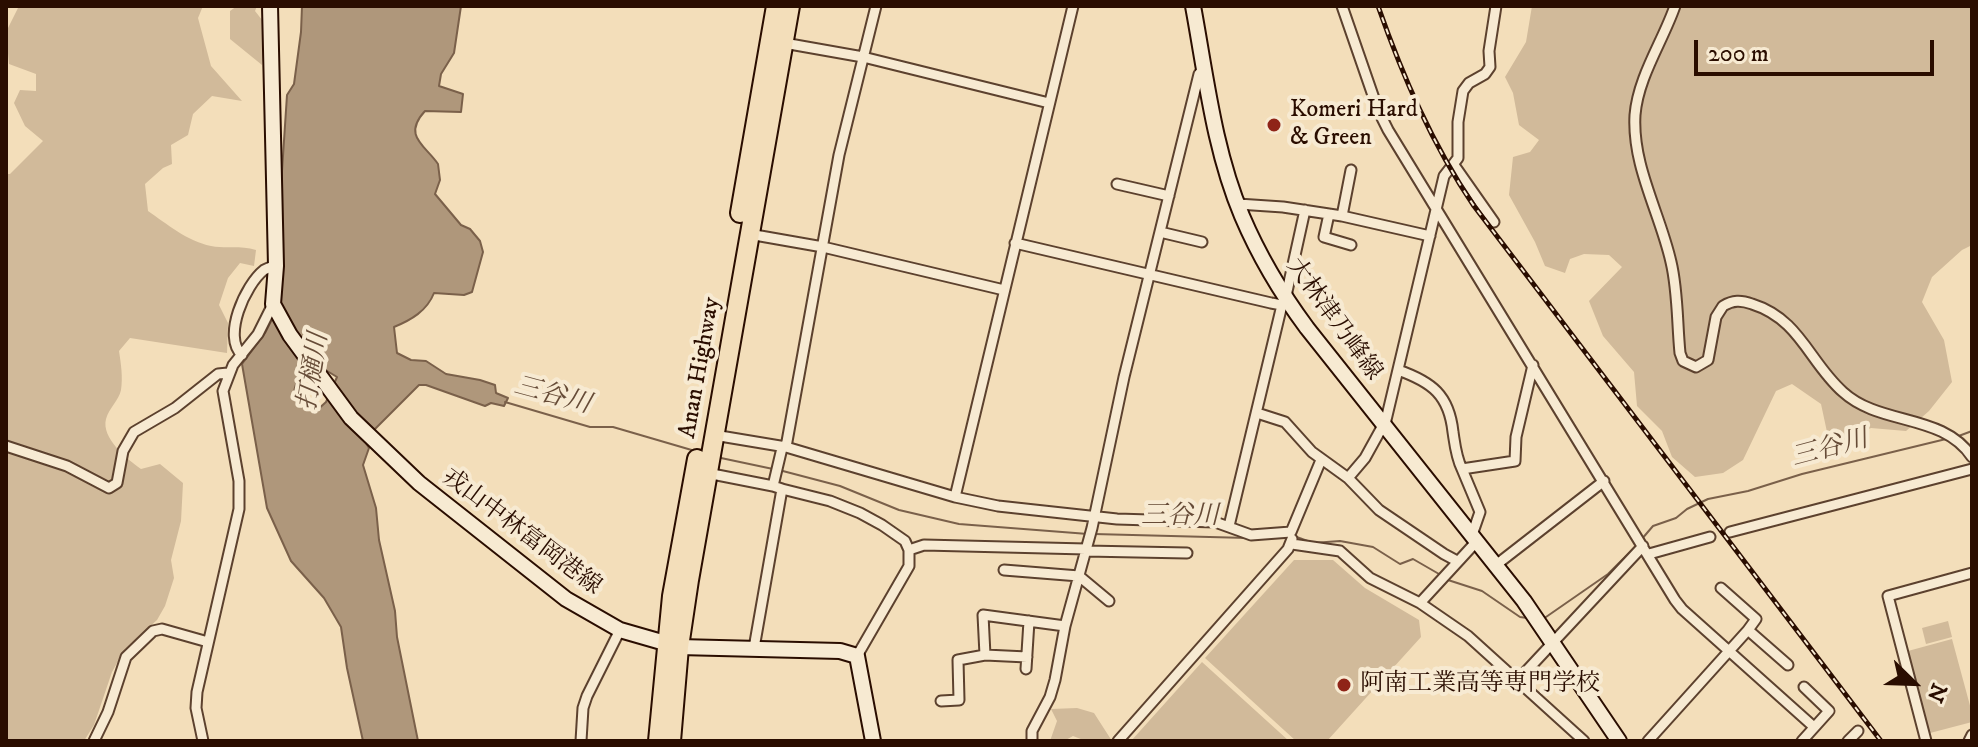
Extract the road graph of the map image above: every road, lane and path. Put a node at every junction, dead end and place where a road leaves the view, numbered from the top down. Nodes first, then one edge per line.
1 (270, 6) edge
2 (776, 6) edge
3 (790, 6) edge
4 (876, 6) edge
5 (1073, 6) edge
6 (1193, 6) edge
7 (1342, 6) edge
8 (1496, 6) edge
9 (1675, 6) edge
10 (784, 43) junction
11 (863, 57) junction
12 (1204, 68) junction
13 (1049, 103) junction
14 (1454, 165) junction
15 (1351, 170) dead end
16 (1117, 184) dead end
17 (1169, 196) junction
18 (1238, 204) junction
19 (1437, 207) junction
20 (1305, 210) junction
21 (1329, 214) junction
22 (1342, 216) junction
23 (1494, 222) dead end
24 (1160, 232) junction
25 (749, 234) junction
26 (1430, 236) junction
27 (1202, 242) dead end
28 (1015, 243) junction
29 (1351, 245) dead end
30 (823, 247) junction
31 (276, 266) junction
32 (1150, 275) junction
33 (1004, 290) junction
34 (1285, 301) junction
35 (274, 306) junction
36 (242, 355) junction
37 (1533, 365) junction
38 (1398, 370) junction
39 (228, 373) junction
40 (1257, 413) junction
41 (1384, 425) junction
42 (708, 439) junction
43 (6, 446) edge
44 (783, 450) junction
45 (1972, 457) edge
46 (1321, 460) junction
47 (1462, 469) junction
48 (1972, 469) edge
49 (703, 470) junction
50 (1348, 478) junction
51 (1604, 481) junction
52 (777, 485) junction
53 (955, 497) junction
54 (1095, 516) junction
55 (1229, 526) junction
56 (1730, 532) dead end
57 (1292, 537) junction
58 (1710, 537) dead end
59 (1474, 538) junction
60 (1643, 545) junction
61 (1087, 547) junction
62 (909, 550) junction
63 (1187, 553) dead end
64 (1457, 561) junction
65 (1496, 565) junction
66 (1004, 570) dead end
67 (1972, 573) edge
68 (1079, 576) junction
69 (1721, 588) dead end
70 (1109, 601) dead end
71 (1420, 603) junction
72 (1029, 621) junction
73 (1065, 626) junction
74 (620, 630) junction
75 (1748, 630) junction
76 (1554, 641) junction
77 (208, 642) junction
78 (673, 646) junction
79 (754, 648) junction
80 (1728, 650) junction
81 (985, 655) junction
82 (857, 656) junction
83 (1027, 657) junction
84 (1788, 665) dead end
85 (1026, 669) dead end
86 (1518, 680) junction
87 (1804, 687) dead end
88 (941, 701) dead end
89 (1814, 727) junction
90 (1858, 731) dead end
91 (1972, 735) edge
92 (1612, 738) edge
93 (94, 741) edge
94 (203, 741) edge
95 (581, 741) edge
96 (658, 741) edge
97 (671, 741) edge
98 (873, 741) edge
99 (1032, 741) edge
100 (1118, 741) edge
101 (1584, 741) edge
102 (1648, 741) edge
103 (1802, 741) edge
104 (1848, 741) edge
105 (1926, 741) edge
106 (1969, 741) edge

1 - 31 main road
2 - 42 highway, Anan Highway
3 - 10 highway, Anan Highway
4 - 11 street
5 - 13 street
6 - 12 main road, 大林津乃峰線
7 - 19 street
8 - 14 street
9 - 45 street
10 - 11 street
10 - 25 highway, Anan Highway
11 - 13 street
11 - 30 street
12 - 17 street
12 - 18 main road, 大林津乃峰線
13 - 28 street
14 - 19 street
14 - 23 street
15 - 22 street
16 - 17 street
17 - 24 street
18 - 20 street
18 - 34 main road, 大林津乃峰線
19 - 26 street
19 - 37 street
20 - 21 street
20 - 34 street
21 - 22 street
21 - 29 street
22 - 26 street
24 - 27 street
24 - 32 street
25 - 30 street
25 - 42 highway, Anan Highway
26 - 38 street
28 - 32 street
28 - 33 street
30 - 33 street
30 - 44 street
31 - 35 main road
31 - 36 street
32 - 34 street
32 - 54 street
33 - 53 street
34 - 40 street
34 - 41 main road, 大林津乃峰線
35 - 36 street
35 - 74 main road, 戎山中林富岡港線
36 - 39 street
37 - 47 street
37 - 51 street
38 - 41 street
38 - 47 street
39 - 43 street
39 - 77 street
40 - 46 street
40 - 55 street
41 - 50 street
41 - 59 main road, 大林津乃峰線
42 - 44 street
42 - 49 highway, Anan Highway
44 - 52 street
44 - 53 street
46 - 50 street
46 - 57 street
47 - 59 street
48 - 56 street
49 - 52 street
49 - 78 highway, Anan Highway
50 - 64 street
51 - 60 street
51 - 65 street
52 - 62 street
52 - 79 street
53 - 54 street
54 - 55 street
54 - 61 street
55 - 57 street
57 - 71 street
57 - 100 street
58 - 60 street
59 - 64 street
59 - 65 main road, 大林津乃峰線
60 - 76 street
60 - 80 street
61 - 62 street
61 - 63 street
61 - 68 street
62 - 82 street
64 - 71 street
65 - 76 main road, 大林津乃峰線
66 - 68 street
67 - 105 street
68 - 70 street
68 - 73 street
69 - 75 street
71 - 86 street
72 - 73 street
72 - 81 street
72 - 83 street
73 - 99 street
74 - 78 main road, 戎山中林富岡港線
74 - 95 street
75 - 80 street
75 - 84 street
76 - 86 street
76 - 92 main road, 大林津乃峰線
77 - 93 street
77 - 94 street
78 - 79 main road, 戎山中林富岡港線
78 - 96 highway, Anan Highway
78 - 97 highway, Anan Highway
79 - 82 main road, 戎山中林富岡港線
80 - 89 street
80 - 102 street
81 - 83 street
81 - 88 street
82 - 98 main road
83 - 85 street
86 - 101 street
87 - 89 street
89 - 103 street
90 - 104 street
91 - 106 street

